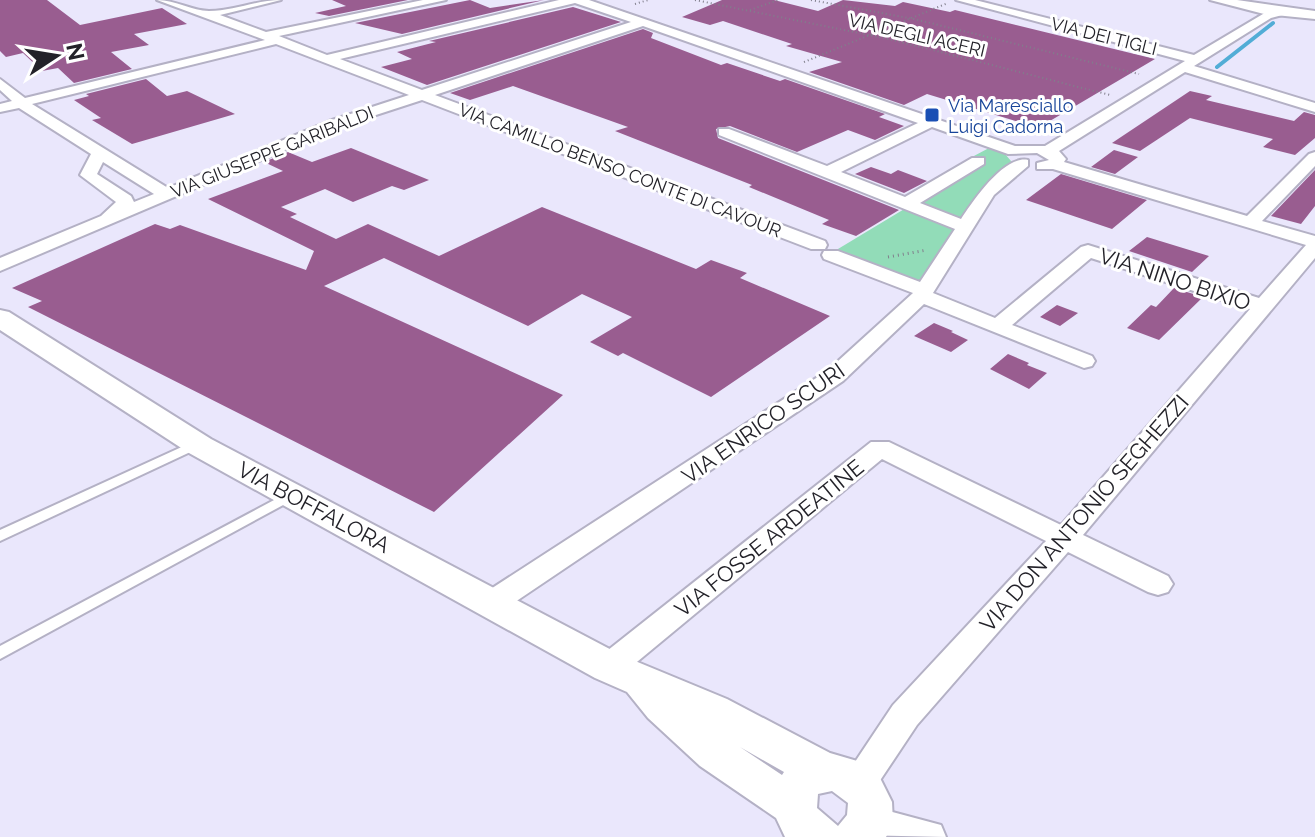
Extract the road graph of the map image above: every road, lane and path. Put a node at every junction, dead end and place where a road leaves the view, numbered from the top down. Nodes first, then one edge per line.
1 (163, 0) edge
2 (275, 0) edge
3 (440, 0) edge
4 (576, 0) edge
5 (695, 0) edge
6 (778, 0) edge
7 (811, 0) edge
8 (954, 0) edge
9 (962, 0) edge
10 (1217, 0) edge
11 (1232, 0) edge
12 (747, 11) junction
13 (1282, 12) junction
14 (209, 14) junction
15 (1315, 15) edge
16 (914, 19) junction
17 (641, 23) junction
18 (870, 37) junction
19 (269, 38) junction
20 (325, 59) junction
21 (800, 63) dead end
22 (1192, 64) junction
23 (1165, 81) junction
24 (0, 83) edge
25 (1315, 90) edge
26 (423, 95) junction
27 (1132, 101) junction
28 (1297, 102) junction
29 (22, 103) junction
30 (0, 108) edge
31 (1315, 108) edge
32 (933, 121) junction
33 (724, 132) dead end
34 (99, 154) junction
35 (1018, 157) junction
36 (1315, 157) edge
37 (1051, 158) junction
38 (978, 161) dead end
39 (830, 171) junction
40 (166, 194) junction
41 (907, 203) junction
42 (103, 222) junction
43 (1250, 223) junction
44 (964, 226) junction
45 (1315, 244) edge
46 (0, 265) edge
47 (922, 293) junction
48 (1262, 306) junction
49 (0, 318) edge
50 (998, 326) junction
51 (1084, 361) dead end
52 (197, 444) junction
53 (291, 495) junction
54 (0, 536) edge
55 (1065, 538) junction
56 (1158, 584) dead end
57 (493, 602) junction
58 (0, 653) edge
59 (622, 674) junction
60 (858, 810) edge
61 (812, 829) edge
62 (928, 837) edge

1 - 14 street, VIA CAMILLO BENSO CONTE DI CAVOUR
2 - 14 street
3 - 19 street
4 - 17 street
4 - 20 street
5 - 12 path, VIA DEGLI ACERI
6 - 12 path
7 - 16 path
8 - 16 path
9 - 22 street, VIA DEI TIGLI
10 - 13 street
11 - 13 street
12 - 18 path, VIA DEGLI ACERI
13 - 15 street
13 - 22 street
14 - 19 street, VIA CAMILLO BENSO CONTE DI CAVOUR
16 - 18 path
16 - 23 path
17 - 26 street, VIA GIUSEPPE GARIBALDI
17 - 32 street
18 - 21 path
18 - 27 path, VIA DEGLI ACERI
19 - 20 street, VIA CAMILLO BENSO CONTE DI CAVOUR
19 - 29 street
20 - 26 street, VIA CAMILLO BENSO CONTE DI CAVOUR
22 - 23 street
22 - 28 street, VIA DEI TIGLI
23 - 27 street
24 - 29 street
25 - 28 street
26 - 40 street, VIA GIUSEPPE GARIBALDI
26 - 47 street, VIA CAMILLO BENSO CONTE DI CAVOUR
27 - 37 street
28 - 31 street, VIA DEI TIGLI
29 - 30 street
29 - 34 street
32 - 35 street
32 - 39 street
33 - 39 street
34 - 40 street
34 - 42 street
35 - 37 street
35 - 44 street, VIA ENRICO SCURI
36 - 43 street
37 - 43 street
38 - 41 street
39 - 41 street
40 - 42 street, VIA GIUSEPPE GARIBALDI
41 - 44 street
42 - 46 street, VIA GIUSEPPE GARIBALDI
43 - 45 street
44 - 47 street, VIA ENRICO SCURI
45 - 48 street, VIA DON ANTONIO SEGHEZZI
47 - 50 street, VIA CAMILLO BENSO CONTE DI CAVOUR
47 - 57 street, VIA ENRICO SCURI
48 - 50 street, VIA NINO BIXIO
48 - 55 street, VIA DON ANTONIO SEGHEZZI
49 - 52 street, VIA BOFFALORA
50 - 51 street, VIA CAMILLO BENSO CONTE DI CAVOUR
52 - 53 street, VIA BOFFALORA
52 - 54 lane
53 - 57 street, VIA BOFFALORA
53 - 58 lane
55 - 56 street
55 - 59 street, VIA FOSSE ARDEATINE
55 - 60 street, VIA DON ANTONIO SEGHEZZI
57 - 59 street, VIA BOFFALORA
59 - 60 street, VIA BOFFALORA
59 - 61 street, VIA BOFFALORA
60 - 61 street, VIA BOFFALORA
60 - 62 street, VIA BOFFALORA

